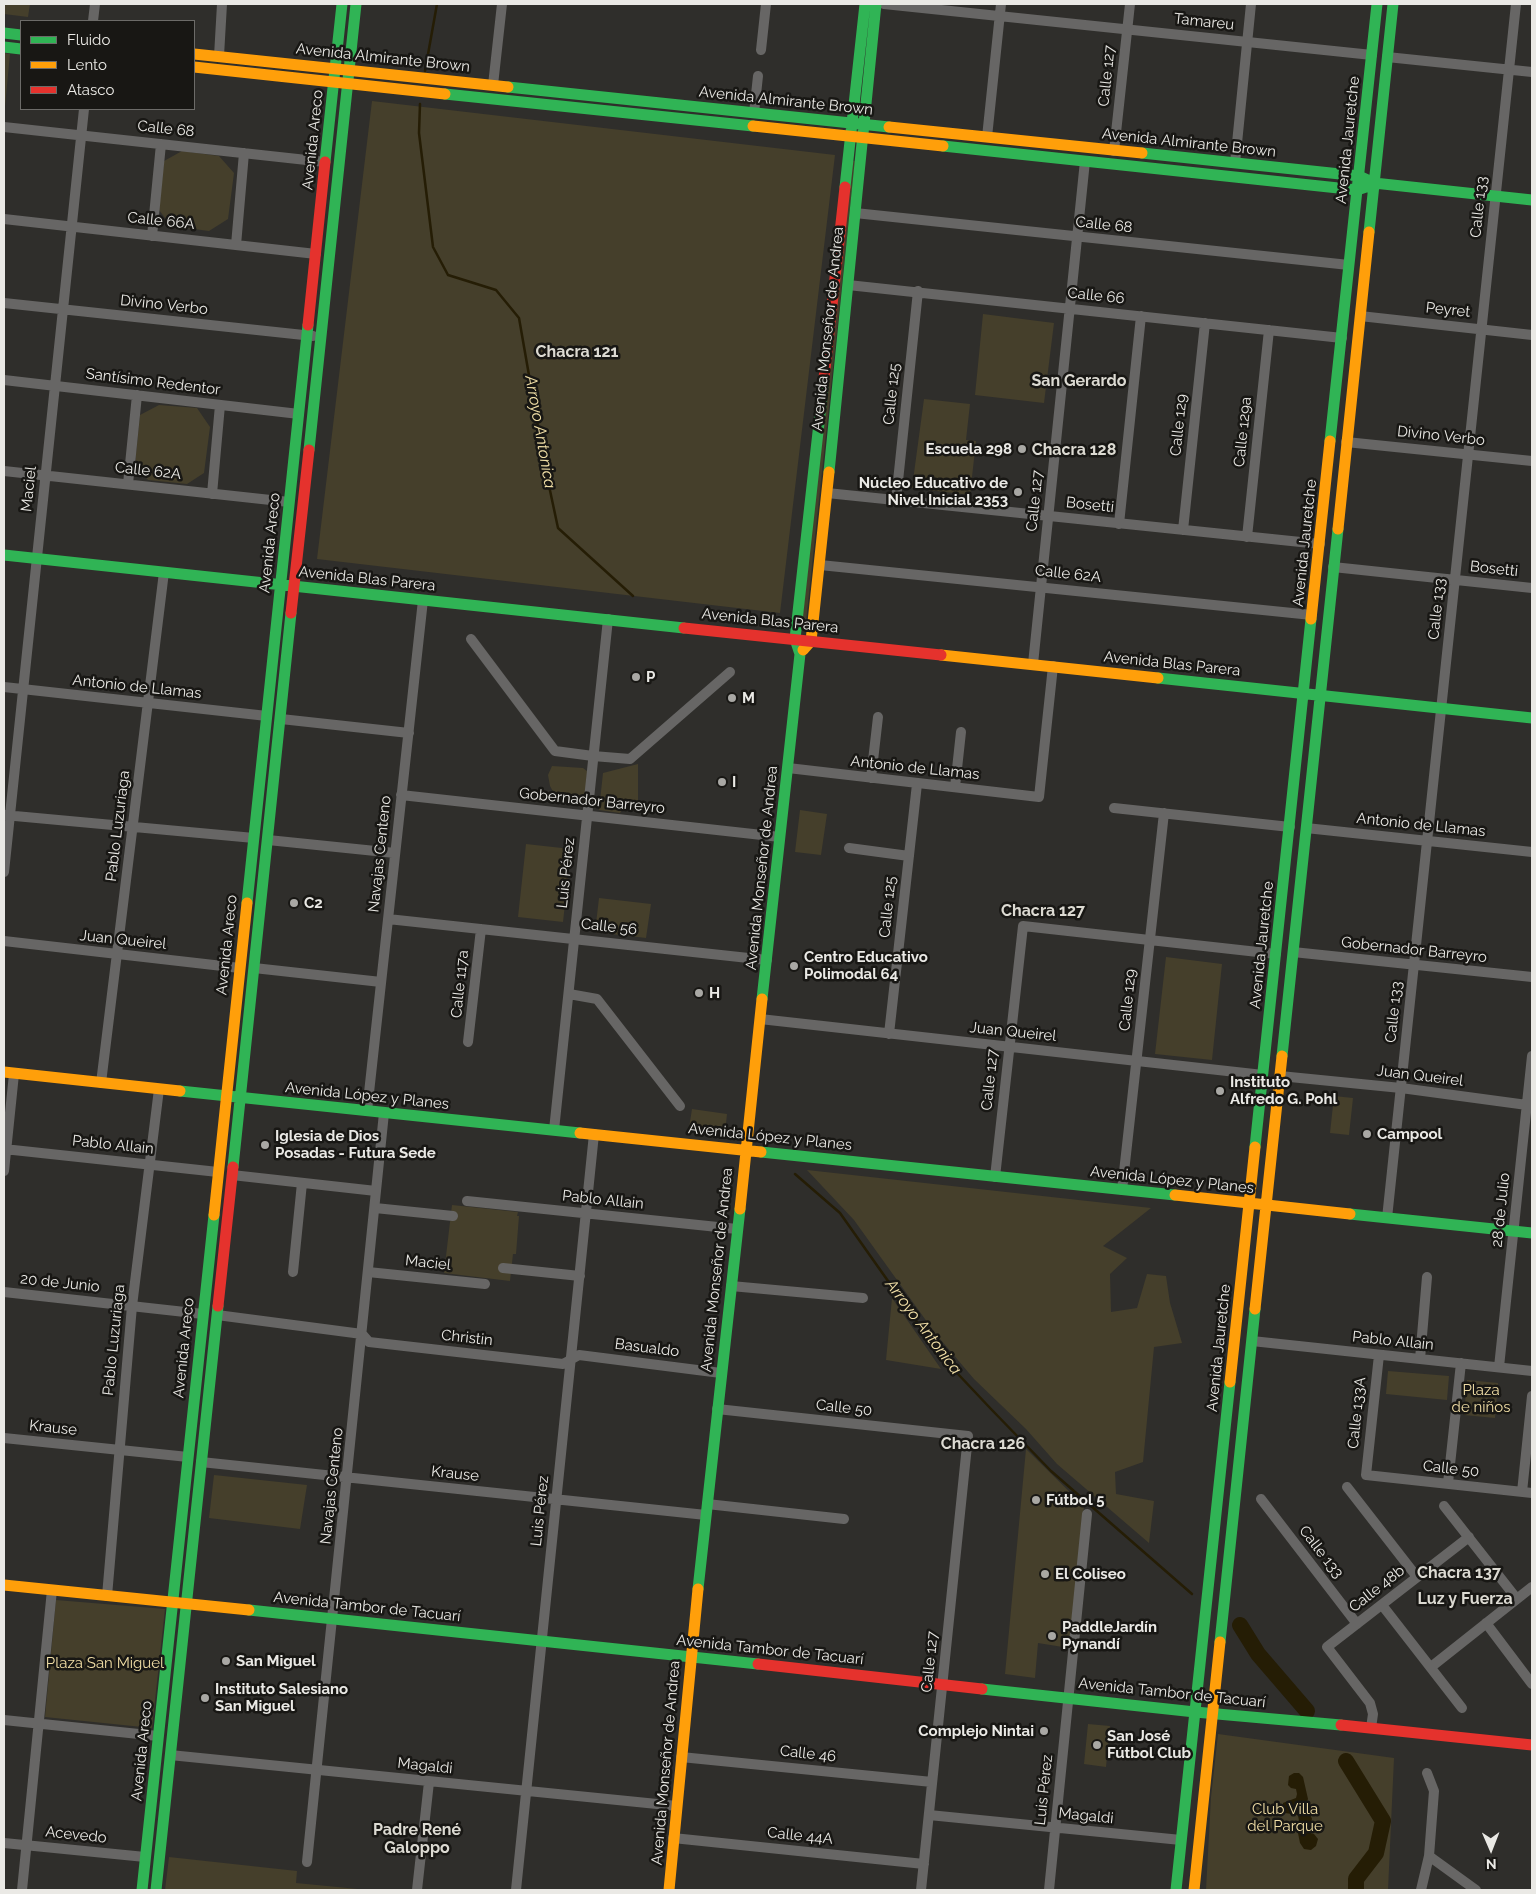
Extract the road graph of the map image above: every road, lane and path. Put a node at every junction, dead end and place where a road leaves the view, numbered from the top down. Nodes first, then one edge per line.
1 (95, 4) edge
2 (222, 4) edge
3 (342, 4) edge
4 (356, 4) edge
5 (502, 4) edge
6 (766, 4) edge
7 (864, 4) edge
8 (876, 4) edge
9 (884, 4) edge
10 (1001, 4) edge
11 (1130, 4) edge
12 (1251, 4) edge
13 (1377, 4) edge
14 (1393, 4) edge
15 (1516, 4) edge
16 (1000, 16) junction
17 (93, 20) edge
18 (1127, 29) junction
19 (4, 33) edge
20 (20, 35) edge
21 (1247, 42) junction
22 (4, 47) edge
23 (20, 49) edge
24 (761, 50) dead end
25 (195, 54) edge
26 (1372, 55) junction
27 (219, 56) junction
28 (1387, 57) junction
29 (195, 67) edge
30 (335, 68) junction
31 (349, 70) junction
32 (1509, 70) junction
33 (1532, 72) edge
34 (758, 76) dead end
35 (334, 82) junction
36 (348, 84) junction
37 (494, 85) junction
38 (84, 110) edge
39 (754, 113) junction
40 (858, 123) junction
41 (4, 126) edge
42 (81, 135) junction
43 (987, 137) junction
44 (857, 138) junction
45 (161, 144) junction
46 (1114, 151) junction
47 (244, 153) junction
48 (1085, 161) junction
49 (326, 162) junction
50 (1236, 163) junction
51 (1359, 176) junction
52 (1374, 183) junction
53 (1357, 190) junction
54 (1496, 196) junction
55 (1532, 200) edge
56 (855, 213) junction
57 (4, 219) edge
58 (72, 226) junction
59 (152, 236) junction
60 (1078, 237) junction
61 (236, 245) junction
62 (316, 254) junction
63 (1349, 265) junction
64 (848, 285) junction
65 (918, 291) junction
66 (4, 303) edge
67 (1070, 308) junction
68 (63, 309) junction
69 (1141, 316) junction
70 (1360, 316) junction
71 (1205, 323) junction
72 (1482, 329) junction
73 (1269, 330) junction
74 (1532, 334) edge
75 (307, 336) junction
76 (321, 337) junction
77 (1342, 338) junction
78 (4, 380) edge
79 (55, 386) junction
80 (136, 395) junction
81 (220, 405) junction
82 (299, 414) junction
83 (1346, 442) junction
84 (1468, 454) junction
85 (1532, 461) edge
86 (4, 471) edge
87 (45, 475) junction
88 (128, 484) junction
89 (827, 493) junction
90 (212, 494) junction
91 (896, 500) junction
92 (290, 502) junction
93 (1048, 516) junction
94 (1119, 524) junction
95 (1183, 530) junction
96 (1247, 537) junction
97 (1320, 544) junction
98 (4, 555) edge
99 (37, 558) junction
100 (820, 565) junction
101 (1334, 567) junction
102 (164, 572) junction
103 (1455, 580) junction
104 (280, 585) junction
105 (294, 586) junction
106 (1041, 587) junction
107 (1532, 588) edge
108 (423, 600) junction
109 (1312, 615) junction
110 (608, 619) junction
111 (471, 639) dead end
112 (795, 639) junction
113 (811, 641) junction
114 (800, 654) junction
115 (1033, 664) junction
116 (1053, 666) junction
117 (730, 672) dead end
118 (4, 687) edge
119 (23, 689) junction
120 (1304, 693) junction
121 (1320, 696) junction
122 (148, 703) junction
123 (1441, 708) junction
124 (267, 716) junction
125 (878, 717) dead end
126 (1532, 718) edge
127 (281, 719) junction
128 (962, 732) dead end
129 (409, 733) junction
130 (593, 756) junction
131 (788, 768) junction
132 (871, 778) junction
133 (917, 784) junction
134 (955, 787) junction
135 (402, 795) junction
136 (1114, 808) dead end
137 (1164, 813) junction
138 (587, 815) junction
139 (7, 816) edge
140 (132, 827) junction
141 (1290, 827) junction
142 (1306, 828) junction
143 (780, 837) junction
144 (254, 838) junction
145 (268, 840) junction
146 (1427, 841) junction
147 (849, 848) dead end
148 (1532, 852) edge
149 (395, 853) junction
150 (909, 856) junction
151 (4, 872) edge
152 (388, 919) junction
153 (481, 929) junction
154 (574, 939) junction
155 (1150, 940) junction
156 (4, 941) edge
157 (1293, 952) junction
158 (117, 954) junction
159 (1276, 954) junction
160 (767, 960) junction
161 (1414, 965) junction
162 (240, 968) junction
163 (254, 968) junction
164 (1532, 977) edge
165 (381, 982) junction
166 (569, 994) junction
167 (760, 1019) junction
168 (889, 1034) junction
169 (468, 1042) dead end
170 (1009, 1047) junction
171 (1532, 1056) edge
172 (1136, 1061) junction
173 (9, 1073) edge
174 (1263, 1075) junction
175 (1280, 1076) junction
176 (101, 1083) junction
177 (1401, 1088) junction
178 (159, 1089) junction
179 (226, 1096) junction
180 (240, 1098) junction
181 (1527, 1105) junction
182 (680, 1106) dead end
183 (367, 1111) junction
184 (384, 1113) junction
185 (554, 1130) junction
186 (594, 1134) junction
187 (5, 1149) edge
188 (745, 1150) junction
189 (150, 1164) junction
190 (4, 1171) edge
191 (218, 1172) junction
192 (232, 1174) junction
193 (995, 1177) junction
194 (302, 1183) junction
195 (1122, 1190) junction
196 (376, 1191) junction
197 (467, 1201) dead end
198 (1250, 1204) junction
199 (1266, 1206) junction
200 (374, 1208) junction
201 (586, 1213) junction
202 (453, 1216) dead end
203 (1387, 1218) junction
204 (737, 1229) junction
205 (1514, 1232) junction
206 (1532, 1233) edge
207 (503, 1268) dead end
208 (293, 1272) dead end
209 (368, 1272) junction
210 (580, 1276) junction
211 (1427, 1277) dead end
212 (485, 1284) dead end
213 (731, 1286) junction
214 (4, 1292) edge
215 (863, 1298) dead end
216 (132, 1306) junction
217 (203, 1314) junction
218 (217, 1315) junction
219 (362, 1334) junction
220 (1252, 1341) junction
221 (1379, 1355) junction
222 (1420, 1359) junction
223 (571, 1360) junction
224 (1461, 1363) junction
225 (1499, 1367) junction
226 (1532, 1371) edge
227 (721, 1373) junction
228 (1532, 1396) edge
229 (717, 1409) junction
230 (968, 1436) joint
231 (4, 1438) edge
232 (119, 1450) junction
233 (188, 1457) junction
234 (201, 1462) junction
235 (1366, 1476) joint
236 (348, 1477) junction
237 (1448, 1484) junction
238 (1346, 1487) dead end
239 (1527, 1492) edge
240 (1261, 1499) dead end
241 (556, 1500) junction
242 (1444, 1506) dead end
243 (707, 1510) junction
244 (1087, 1514) dead end
245 (844, 1519) dead end
246 (1469, 1537) junction
247 (1417, 1577) junction
248 (4, 1585) edge
249 (1532, 1587) edge
250 (52, 1590) junction
251 (107, 1596) junction
252 (1517, 1599) junction
253 (172, 1602) junction
254 (186, 1604) junction
255 (1382, 1605) junction
256 (333, 1618) junction
257 (1486, 1623) junction
258 (1357, 1624) junction
259 (542, 1641) junction
260 (691, 1657) junction
261 (1431, 1667) junction
262 (942, 1684) junction
263 (1532, 1684) edge
264 (1068, 1698) junction
265 (1462, 1708) dead end
266 (1196, 1712) junction
267 (1213, 1713) junction
268 (4, 1720) edge
269 (38, 1724) junction
270 (1371, 1728) junction
271 (158, 1736) junction
272 (1532, 1745) edge
273 (170, 1755) junction
274 (681, 1757) junction
275 (317, 1770) junction
276 (1427, 1773) dead end
277 (428, 1782) junction
278 (932, 1782) junction
279 (526, 1792) junction
280 (677, 1806) junction
281 (929, 1815) junction
282 (1055, 1828) junction
283 (674, 1838) junction
284 (1181, 1840) junction
285 (4, 1843) edge
286 (26, 1845) junction
287 (1429, 1856) junction
288 (145, 1857) junction
289 (308, 1862) dead end
290 (924, 1864) junction
291 (22, 1890) edge
292 (142, 1890) edge
293 (156, 1890) edge
294 (417, 1890) edge
295 (516, 1890) edge
296 (669, 1890) edge
297 (921, 1890) edge
298 (1049, 1890) edge
299 (1176, 1890) edge
300 (1194, 1890) edge
301 (1422, 1890) edge
302 (1476, 1890) edge

1 - 17 street
2 - 27 street
3 - 30 main road, Avenida Areco
4 - 31 main road, Avenida Areco
5 - 37 street
6 - 24 street
7 - 40 main road, Avenida Monseñor de Andrea
8 - 40 main road, Avenida Monseñor de Andrea
9 - 16 street, Tamareu
10 - 16 street
11 - 18 street, Calle 127
12 - 21 street
13 - 26 main road, Avenida Jauretche
14 - 28 main road, Avenida Jauretche
15 - 32 street, Calle 133
16 - 18 street, Tamareu
16 - 43 street
18 - 21 street, Tamareu
18 - 46 street, Calle 127
19 - 20 main road
21 - 26 street, Tamareu
21 - 50 street
22 - 23 main road
25 - 27 main road, Avenida Almirante Brown
26 - 51 main road, Avenida Jauretche
27 - 30 main road, Avenida Almirante Brown
28 - 32 street
28 - 52 main road, Avenida Jauretche
29 - 35 main road, Avenida Almirante Brown
30 - 31 main road, Avenida Almirante Brown
30 - 35 main road, Avenida Areco
31 - 36 main road, Avenida Areco
31 - 37 main road, Avenida Almirante Brown
32 - 33 street
32 - 54 street, Calle 133
34 - 39 street
35 - 36 main road, Avenida Almirante Brown
35 - 49 main road, Avenida Areco
36 - 44 main road, Avenida Almirante Brown
36 - 76 main road, Avenida Areco
37 - 39 main road, Avenida Almirante Brown
38 - 42 street, Maciel
39 - 40 main road, Avenida Almirante Brown
40 - 43 main road, Avenida Almirante Brown
40 - 44 main road, Avenida Monseñor de Andrea
41 - 42 street, Calle 68
42 - 45 street, Calle 68
42 - 58 street, Maciel
43 - 46 main road, Avenida Almirante Brown
44 - 48 main road, Avenida Almirante Brown
44 - 56 main road, Avenida Monseñor de Andrea
44 - 112 main road, Avenida Monseñor de Andrea
45 - 47 street, Calle 68
45 - 59 street
46 - 50 main road, Avenida Almirante Brown
47 - 49 street, Calle 68
47 - 61 street
48 - 53 main road, Avenida Almirante Brown
48 - 60 street, Calle 127
49 - 62 main road, Avenida Areco
50 - 51 main road, Avenida Almirante Brown
51 - 52 main road, Avenida Almirante Brown
51 - 53 main road, Avenida Jauretche
52 - 53 main road, Avenida Almirante Brown
52 - 54 main road, Avenida Almirante Brown
52 - 70 main road, Avenida Jauretche
53 - 63 main road, Avenida Jauretche
54 - 55 main road, Avenida Almirante Brown
54 - 72 street, Calle 133
56 - 60 street, Calle 68
56 - 64 main road, Avenida Monseñor de Andrea
57 - 58 street, Calle 66A
58 - 59 street, Calle 66A
58 - 68 street, Maciel
59 - 61 street, Calle 66A
60 - 63 street, Calle 68
60 - 67 street, Calle 127
61 - 62 street, Calle 66A
62 - 75 main road, Avenida Areco
63 - 77 main road, Avenida Jauretche
64 - 65 street, Calle 66
64 - 89 main road, Avenida Monseñor de Andrea
65 - 67 street, Calle 66
65 - 91 street, Calle 125
66 - 68 street, Divino Verbo
67 - 69 street, Calle 66
67 - 93 street, Calle 127
68 - 75 street, Divino Verbo
68 - 79 street, Maciel
69 - 71 street, Calle 66
69 - 94 street
70 - 72 street, Peyret
70 - 83 main road, Avenida Jauretche
71 - 73 street, Calle 66
71 - 95 street, Calle 129
72 - 74 street, Peyret
72 - 84 street, Calle 133
73 - 77 street, Calle 66
73 - 96 street, Calle 129a
75 - 76 street, Divino Verbo
75 - 82 main road, Avenida Areco
76 - 105 main road, Avenida Areco
77 - 97 main road, Avenida Jauretche
78 - 79 street, Santísimo Redentor
79 - 80 street, Santísimo Redentor
79 - 87 street, Maciel
80 - 81 street, Santísimo Redentor
80 - 88 street
81 - 82 street, Santísimo Redentor
81 - 90 street
82 - 92 main road, Avenida Areco
83 - 84 street, Divino Verbo
83 - 101 main road, Avenida Jauretche
84 - 85 street, Divino Verbo
84 - 103 street, Calle 133
86 - 87 street, Calle 62A
87 - 88 street, Calle 62A
87 - 99 street, Maciel
88 - 90 street, Calle 62A
89 - 91 street, Bosetti
89 - 100 main road, Avenida Monseñor de Andrea
90 - 92 street, Calle 62A
91 - 93 street, Bosetti
92 - 104 main road, Avenida Areco
93 - 94 street, Bosetti
93 - 106 street, Calle 127
94 - 95 street, Bosetti
95 - 96 street, Bosetti
96 - 97 street, Bosetti
97 - 109 main road, Avenida Jauretche
98 - 99 main road, Avenida Blas Parera
99 - 102 main road, Avenida Blas Parera
99 - 119 street, Maciel
100 - 106 street, Calle 62A
100 - 113 main road, Avenida Monseñor de Andrea
101 - 103 street, Bosetti
101 - 121 main road, Avenida Jauretche
102 - 104 main road, Avenida Blas Parera
102 - 122 street, Pablo Luzuriaga
103 - 107 street, Bosetti
103 - 123 street, Calle 133
104 - 105 main road, Avenida Blas Parera
104 - 124 main road, Avenida Areco
105 - 108 main road, Avenida Blas Parera
105 - 127 main road, Avenida Areco
106 - 109 street, Calle 62A
106 - 115 street, Calle 127
108 - 110 main road, Avenida Blas Parera
108 - 129 street, Navajas Centeno
109 - 120 main road, Avenida Jauretche
110 - 112 main road, Avenida Blas Parera
110 - 130 street, Luis Pérez
111 - 130 street
112 - 113 main road, Avenida Blas Parera
112 - 114 main road, Avenida Monseñor de Andrea
113 - 114 main road
113 - 115 main road, Avenida Blas Parera
114 - 131 main road, Avenida Monseñor de Andrea
115 - 116 main road, Avenida Blas Parera
116 - 120 main road, Avenida Blas Parera
116 - 134 street, Antonio de Llamas
117 - 130 street
118 - 119 street, Antonio de Llamas
119 - 122 street, Antonio de Llamas
119 - 139 street, Maciel
120 - 121 main road, Avenida Blas Parera
120 - 141 main road, Avenida Jauretche
121 - 123 main road, Avenida Blas Parera
121 - 142 main road, Avenida Jauretche
122 - 124 street, Antonio de Llamas
122 - 140 street, Pablo Luzuriaga
123 - 126 main road, Avenida Blas Parera
123 - 146 street, Calle 133
124 - 144 main road, Avenida Areco
125 - 132 street
127 - 129 street
127 - 145 main road, Avenida Areco
128 - 134 street
129 - 135 street, Navajas Centeno
130 - 138 street, Luis Pérez
131 - 132 street, Antonio de Llamas
131 - 143 main road, Avenida Monseñor de Andrea
132 - 133 street, Antonio de Llamas
133 - 134 street, Antonio de Llamas
133 - 150 street, Calle 125
135 - 138 street, Gobernador Barreyro
135 - 149 street, Navajas Centeno
136 - 137 street
137 - 141 street
137 - 155 street, Calle 129
138 - 143 street, Gobernador Barreyro
138 - 154 street, Luis Pérez
139 - 140 street
139 - 151 street, Maciel
140 - 144 street
140 - 158 street, Pablo Luzuriaga
141 - 159 main road, Avenida Jauretche
142 - 146 street, Antonio de Llamas
142 - 157 main road, Avenida Jauretche
143 - 160 main road, Avenida Monseñor de Andrea
144 - 162 main road, Avenida Areco
145 - 149 street
145 - 163 main road, Avenida Areco
146 - 148 street, Antonio de Llamas
146 - 161 street, Calle 133
147 - 150 street
149 - 152 street, Navajas Centeno
150 - 168 street, Calle 125
152 - 153 street, Calle 56
152 - 165 street, Navajas Centeno
153 - 154 street, Calle 56
153 - 169 street, Calle 117a
154 - 160 street, Calle 56
154 - 166 street, Luis Pérez
155 - 159 street
155 - 170 street, Calle 127
155 - 172 street, Calle 129
156 - 158 street, Juan Queirel
157 - 161 street, Gobernador Barreyro
157 - 175 main road, Avenida Jauretche
158 - 162 street, Juan Queirel
158 - 176 street, Pablo Luzuriaga
159 - 174 main road, Avenida Jauretche
160 - 167 main road, Avenida Monseñor de Andrea
161 - 164 street, Gobernador Barreyro
161 - 177 street, Calle 133
162 - 179 main road, Avenida Areco
163 - 165 street
163 - 180 main road, Avenida Areco
165 - 183 street, Navajas Centeno
166 - 182 street
166 - 185 street, Luis Pérez
167 - 168 street, Juan Queirel
167 - 188 main road, Avenida Monseñor de Andrea
168 - 170 street, Juan Queirel
170 - 172 street, Juan Queirel
170 - 193 street, Calle 127
171 - 181 street, 28 de Julio
172 - 174 street, Juan Queirel
172 - 195 street, Calle 129
173 - 176 main road, Avenida López y Planes
173 - 187 street
174 - 198 main road, Avenida Jauretche
175 - 177 street, Juan Queirel
175 - 199 main road, Avenida Jauretche
176 - 178 main road, Avenida López y Planes
177 - 181 street, Juan Queirel
177 - 203 street, Calle 133
178 - 179 main road, Avenida López y Planes
178 - 189 street, Pablo Luzuriaga
179 - 180 main road, Avenida López y Planes
179 - 191 main road, Avenida Areco
180 - 183 main road, Avenida López y Planes
180 - 192 main road, Avenida Areco
181 - 205 street, 28 de Julio
183 - 184 main road, Avenida López y Planes
184 - 185 main road, Avenida López y Planes
184 - 196 street, Navajas Centeno
185 - 186 main road, Avenida López y Planes
186 - 188 main road, Avenida López y Planes
186 - 201 street, Luis Pérez
187 - 189 street, Pablo Allain
187 - 190 street
188 - 193 main road, Avenida López y Planes
188 - 204 main road, Avenida Monseñor de Andrea
189 - 191 street, Pablo Allain
189 - 216 street, Pablo Luzuriaga
191 - 217 main road, Avenida Areco
192 - 194 street
192 - 218 main road, Avenida Areco
193 - 195 main road, Avenida López y Planes
194 - 196 street
194 - 208 street
195 - 198 main road, Avenida López y Planes
196 - 200 street, Navajas Centeno
197 - 201 street, Pablo Allain
198 - 199 main road, Avenida López y Planes
198 - 266 main road, Avenida Jauretche
199 - 203 main road, Avenida López y Planes
199 - 220 main road, Avenida Jauretche
200 - 202 street
200 - 209 street, Navajas Centeno
201 - 204 street, Pablo Allain
201 - 210 street, Luis Pérez
203 - 205 main road, Avenida López y Planes
204 - 213 main road, Avenida Monseñor de Andrea
205 - 206 main road, Avenida López y Planes
205 - 225 street, 28 de Julio
207 - 210 street
209 - 212 street, Maciel
209 - 219 street, Navajas Centeno
210 - 223 street, Luis Pérez
211 - 222 street
213 - 215 street
213 - 227 main road, Avenida Monseñor de Andrea
214 - 216 street, 20 de Junio
216 - 217 street, 20 de Junio
216 - 232 street, Pablo Luzuriaga
217 - 233 main road, Avenida Areco
218 - 219 street
218 - 234 main road, Avenida Areco
219 - 223 street, Christin
219 - 236 street, Navajas Centeno
220 - 221 street, Pablo Allain
220 - 267 main road, Avenida Jauretche
221 - 222 street, Pablo Allain
221 - 235 street, Calle 133A
222 - 224 street, Pablo Allain
223 - 227 street, Basualdo
223 - 241 street, Luis Pérez
224 - 225 street, Pablo Allain
224 - 237 street
225 - 226 street, Pablo Allain
227 - 229 main road, Avenida Monseñor de Andrea
228 - 239 street
229 - 230 street, Calle 50
229 - 243 main road, Avenida Monseñor de Andrea
230 - 262 street, Calle 127
231 - 232 street, Krause
232 - 233 street, Krause
232 - 251 street, Pablo Luzuriaga
233 - 253 main road, Avenida Areco
234 - 236 street, Krause
234 - 254 main road, Avenida Areco
235 - 237 street, Calle 50
236 - 241 street, Krause
236 - 256 street, Navajas Centeno
237 - 239 street, Calle 50
238 - 247 street
240 - 258 street, Calle 133
241 - 243 street, Krause
241 - 259 street, Luis Pérez
242 - 246 street
243 - 245 street, Krause
243 - 260 main road, Avenida Monseñor de Andrea
244 - 264 street, Luis Pérez
246 - 247 street, Calle 48b
246 - 252 street
247 - 255 street, Calle 48b
248 - 250 main road, Avenida Tambor de Tacuarí
249 - 252 street
250 - 251 main road, Avenida Tambor de Tacuarí
250 - 269 street
251 - 253 main road, Avenida Tambor de Tacuarí
252 - 257 street
253 - 254 main road, Avenida Tambor de Tacuarí
253 - 271 main road, Avenida Areco
254 - 256 main road, Avenida Tambor de Tacuarí
254 - 273 main road, Avenida Areco
255 - 258 street, Calle 48b
255 - 261 street
256 - 259 main road, Avenida Tambor de Tacuarí
256 - 275 street, Navajas Centeno
257 - 261 street
257 - 263 street
258 - 270 street, Calle 48b
259 - 260 main road, Avenida Tambor de Tacuarí
259 - 279 street, Luis Pérez
260 - 262 main road, Avenida Tambor de Tacuarí
260 - 274 main road, Avenida Monseñor de Andrea
261 - 265 street
262 - 264 main road, Avenida Tambor de Tacuarí
262 - 278 street, Calle 127
264 - 266 main road, Avenida Tambor de Tacuarí
264 - 282 street, Luis Pérez
266 - 267 main road, Avenida Tambor de Tacuarí
266 - 284 main road, Avenida Jauretche
267 - 270 main road, Avenida Tambor de Tacuarí
267 - 300 main road, Avenida Jauretche
268 - 269 street
269 - 271 street
269 - 286 street
270 - 272 main road, Avenida Tambor de Tacuarí
271 - 288 main road, Avenida Areco
273 - 275 street, Magaldi
273 - 293 main road, Avenida Areco
274 - 278 street, Calle 46
274 - 280 main road, Avenida Monseñor de Andrea
275 - 277 street, Magaldi
275 - 289 street, Navajas Centeno
276 - 287 street
277 - 279 street, Magaldi
277 - 294 street
278 - 281 street, Calle 127
279 - 280 street, Magaldi
279 - 295 street, Luis Pérez
280 - 283 main road, Avenida Monseñor de Andrea
281 - 282 street, Magaldi
281 - 290 street, Calle 127
282 - 284 street, Magaldi
282 - 298 street, Luis Pérez
283 - 290 street, Calle 44A
283 - 296 main road, Avenida Monseñor de Andrea
284 - 299 main road, Avenida Jauretche
285 - 286 street, Acevedo
286 - 288 street, Acevedo
286 - 291 street
287 - 301 street
287 - 302 street
288 - 292 main road, Avenida Areco
290 - 297 street, Calle 127

